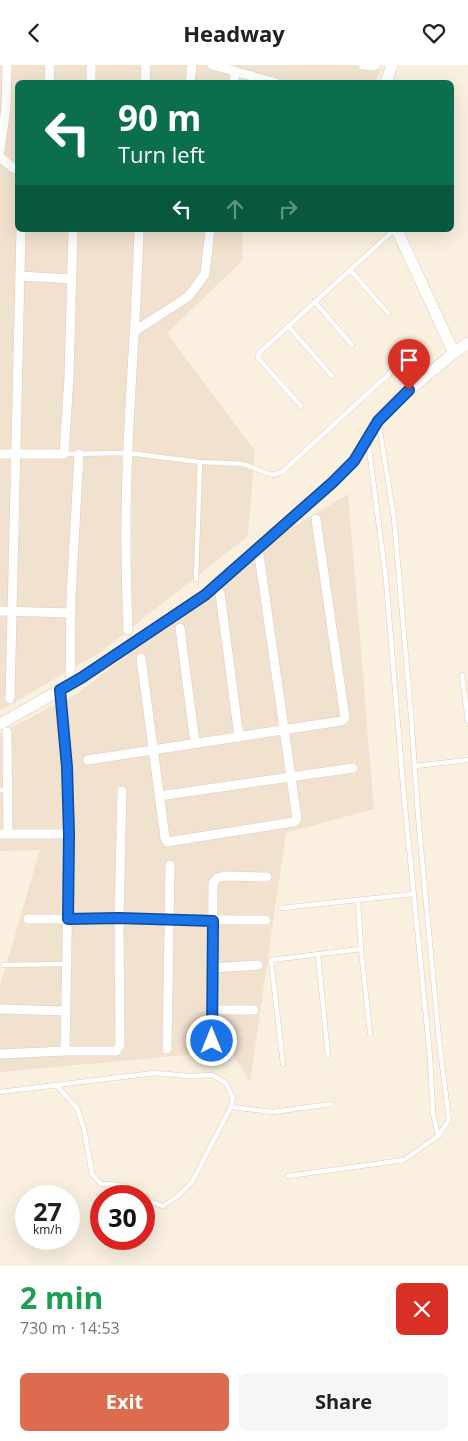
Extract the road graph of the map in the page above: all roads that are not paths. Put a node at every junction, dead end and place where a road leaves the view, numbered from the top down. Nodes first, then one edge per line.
1 (4, 65) edge
2 (50, 65) edge
3 (91, 65) edge
4 (146, 65) edge
5 (192, 65) edge
6 (212, 65) edge
7 (362, 65) edge
8 (376, 65) edge
9 (392, 65) edge
10 (235, 71) junction
11 (49, 80) edge
12 (91, 80) edge
13 (145, 80) edge
14 (190, 80) edge
15 (234, 80) edge
16 (266, 80) edge
17 (387, 80) edge
18 (3, 108) edge
19 (0, 150) edge
20 (0, 157) edge
21 (15, 168) edge
22 (21, 232) edge
23 (73, 232) edge
24 (139, 232) edge
25 (210, 232) edge
26 (394, 232) edge
27 (397, 232) edge
28 (350, 270) junction
29 (20, 276) junction
30 (72, 279) junction
31 (315, 302) junction
32 (388, 313) dead end
33 (288, 326) junction
34 (136, 331) junction
35 (468, 343) edge
36 (352, 345) dead end
37 (415, 350) dead end
38 (454, 353) junction
39 (332, 376) dead end
40 (301, 406) dead end
41 (378, 421) junction
42 (368, 438) junction
43 (128, 453) junction
44 (0, 454) edge
45 (64, 454) junction
46 (16, 455) junction
47 (79, 455) junction
48 (200, 462) junction
49 (316, 519) dead end
50 (258, 548) junction
51 (196, 579) dead end
52 (220, 593) dead end
53 (0, 611) edge
54 (11, 611) junction
55 (71, 613) junction
56 (180, 627) dead end
57 (128, 630) dead end
58 (141, 658) dead end
59 (462, 675) dead end
60 (65, 687) junction
61 (10, 699) dead end
62 (468, 721) edge
63 (4, 728) edge
64 (284, 728) junction
65 (239, 737) junction
66 (195, 743) junction
67 (153, 749) junction
68 (88, 759) dead end
69 (468, 761) edge
70 (415, 766) junction
71 (353, 768) dead end
72 (292, 777) junction
73 (4, 790) edge
74 (122, 791) dead end
75 (159, 796) junction
76 (4, 834) edge
77 (69, 834) junction
78 (170, 865) dead end
79 (267, 877) dead end
80 (414, 894) junction
81 (358, 901) junction
82 (281, 908) dead end
83 (119, 918) junction
84 (28, 919) dead end
85 (68, 919) junction
86 (170, 919) junction
87 (266, 920) dead end
88 (213, 921) junction
89 (361, 949) junction
90 (318, 954) junction
91 (4, 965) dead end
92 (67, 965) junction
93 (258, 965) dead end
94 (212, 968) junction
95 (0, 1009) edge
96 (212, 1010) junction
97 (254, 1010) dead end
98 (66, 1011) junction
99 (370, 1033) dead end
100 (212, 1041) dead end
101 (167, 1049) dead end
102 (65, 1051) junction
103 (0, 1053) edge
104 (328, 1056) dead end
105 (282, 1064) dead end
106 (56, 1085) junction
107 (0, 1092) edge
108 (331, 1104) dead end
109 (231, 1107) junction
110 (438, 1136) junction
111 (288, 1176) dead end
112 (121, 1185) edge
113 (155, 1203) edge

1 - 18 street
2 - 11 street
3 - 12 street
4 - 13 street
5 - 14 street
6 - 10 street
7 - 8 street
9 - 17 street
10 - 15 street
10 - 16 street
18 - 19 street
20 - 21 street
22 - 29 street
23 - 30 street
24 - 34 street
25 - 34 street
26 - 28 lane
27 - 38 street
28 - 31 lane
28 - 32 lane
29 - 30 street
29 - 46 street
30 - 45 street
31 - 33 lane
31 - 36 lane
33 - 39 lane
33 - 40 lane
34 - 43 street
35 - 38 street
37 - 48 lane
38 - 41 street
41 - 42 street
41 - 70 lane
42 - 50 street
42 - 80 lane
43 - 47 lane
43 - 48 lane
43 - 57 street
44 - 46 street
45 - 46 street
45 - 47 lane
46 - 54 street
47 - 55 street
48 - 51 lane
49 - 64 street
50 - 60 street
50 - 64 street
52 - 65 street
53 - 54 street
54 - 55 street
54 - 61 street
55 - 60 street
56 - 66 street
58 - 67 street
59 - 62 lane
60 - 63 street
60 - 77 street
63 - 73 street
64 - 65 street
64 - 72 street
65 - 66 street
66 - 67 street
67 - 68 street
67 - 75 street
69 - 70 lane
70 - 110 lane
71 - 72 street
72 - 75 street
72 - 75 street
73 - 76 street
74 - 83 street
76 - 77 street
77 - 85 street
78 - 86 street
79 - 88 street
80 - 81 lane
80 - 110 lane
81 - 82 lane
81 - 89 lane
83 - 85 street
83 - 86 street
83 - 102 street
84 - 85 street
85 - 92 street
86 - 88 street
86 - 101 street
87 - 88 street
88 - 94 street
89 - 90 lane
89 - 99 lane
90 - 104 lane
90 - 105 lane
91 - 92 lane
92 - 98 street
93 - 94 street
94 - 96 street
95 - 98 street
96 - 97 street
96 - 100 street
98 - 102 street
102 - 103 street
106 - 107 lane
106 - 109 lane
106 - 112 lane
108 - 109 lane
109 - 113 lane
110 - 111 lane

